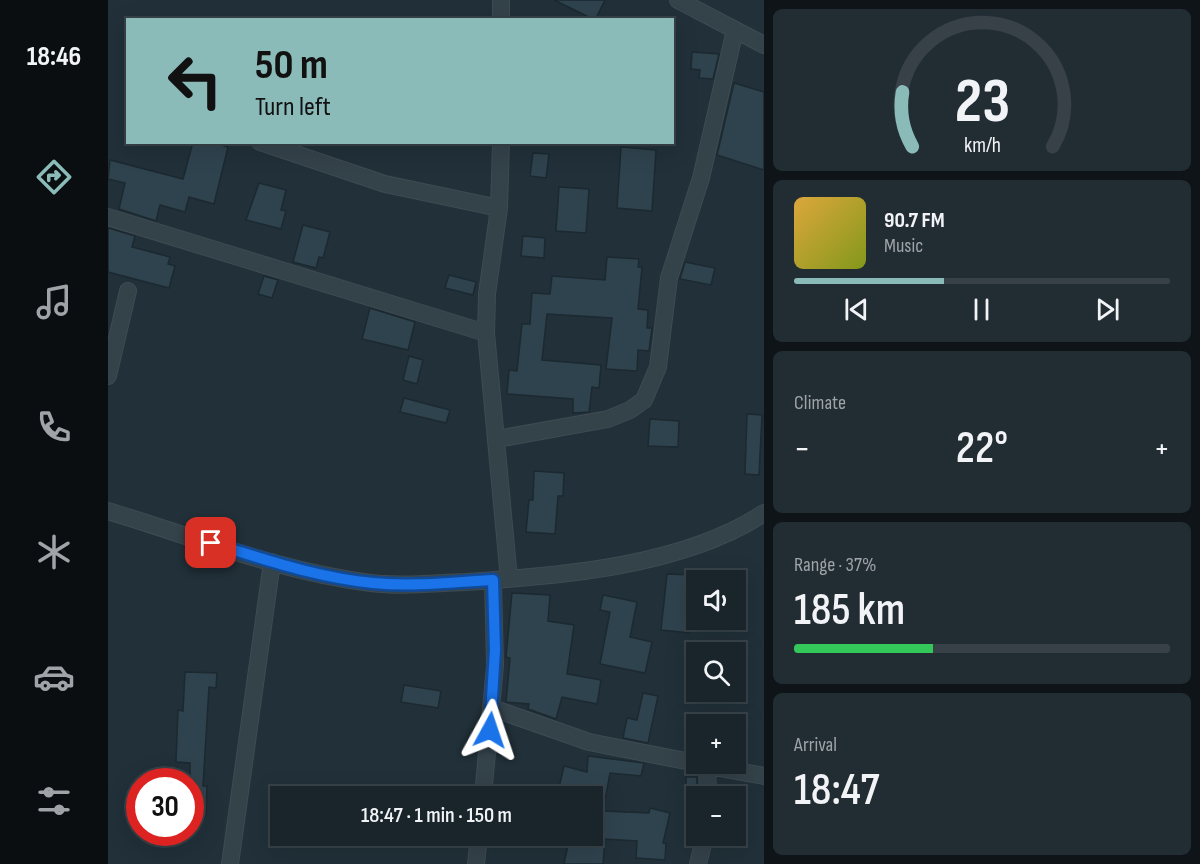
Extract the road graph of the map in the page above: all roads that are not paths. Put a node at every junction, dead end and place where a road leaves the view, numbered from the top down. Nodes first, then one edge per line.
1 (501, 0) edge
2 (678, 0) edge
3 (501, 18) edge
4 (735, 30) junction
5 (764, 45) edge
6 (266, 144) edge
7 (501, 144) edge
8 (499, 208) junction
9 (108, 218) edge
10 (128, 291) dead end
11 (486, 333) junction
12 (108, 376) edge
13 (497, 439) junction
14 (108, 511) edge
15 (764, 513) edge
16 (272, 562) junction
17 (501, 580) junction
18 (492, 708) junction
19 (686, 761) edge
20 (746, 773) edge
21 (764, 776) edge
22 (484, 786) edge
23 (478, 846) edge
24 (702, 846) edge
25 (230, 864) edge
26 (476, 864) edge
27 (698, 864) edge

1 - 3 street
2 - 4 street
4 - 5 street
4 - 13 street
6 - 8 street
7 - 8 street
8 - 11 street
9 - 11 street
10 - 12 street
11 - 13 street
13 - 17 street
14 - 16 street
15 - 17 street
16 - 17 street
16 - 25 street
17 - 18 street
18 - 19 street
18 - 22 street
20 - 21 street
23 - 26 street
24 - 27 street

